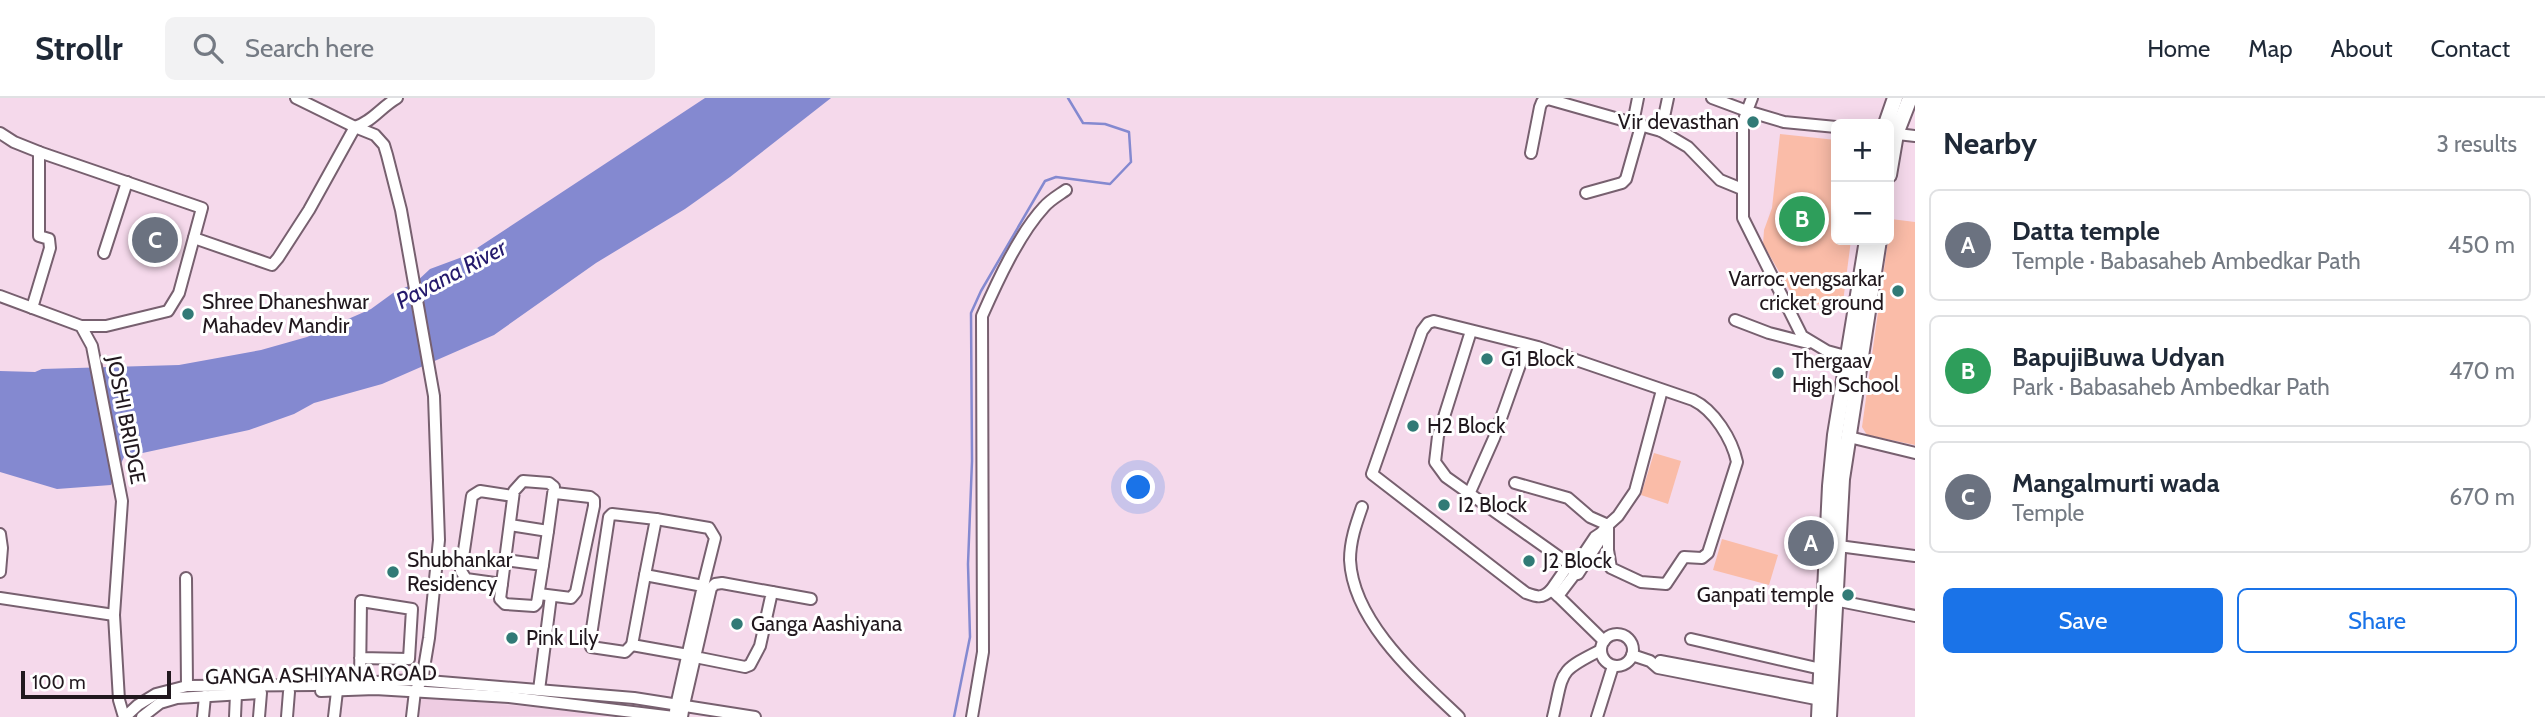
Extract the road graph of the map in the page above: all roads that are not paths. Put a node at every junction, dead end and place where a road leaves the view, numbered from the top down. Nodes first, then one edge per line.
1 (296, 98) edge
2 (397, 98) edge
3 (1638, 98) edge
4 (1668, 98) edge
5 (1712, 98) edge
6 (1752, 98) edge
7 (1910, 98) edge
8 (1891, 99) edge
9 (1728, 101) edge
10 (1747, 111) junction
11 (1890, 119) edge
12 (1894, 124) edge
13 (1637, 125) junction
14 (355, 127) junction
15 (1831, 127) edge
16 (1661, 131) junction
17 (1894, 131) edge
18 (0, 133) edge
19 (1915, 136) edge
20 (39, 152) junction
21 (1531, 153) dead end
22 (127, 183) junction
23 (1742, 188) junction
24 (1066, 190) dead end
25 (1586, 193) dead end
26 (194, 238) junction
27 (1866, 245) edge
28 (1878, 245) edge
29 (104, 253) dead end
30 (0, 296) edge
31 (33, 308) junction
32 (1735, 320) dead end
33 (82, 326) junction
34 (1472, 331) junction
35 (1811, 343) junction
36 (1527, 345) junction
37 (1849, 357) junction
38 (1662, 390) junction
39 (1849, 437) junction
40 (1915, 453) edge
41 (1515, 483) dead end
42 (1470, 492) junction
43 (555, 493) junction
44 (513, 496) junction
45 (1362, 507) dead end
46 (656, 519) junction
47 (510, 525) junction
48 (1605, 529) junction
49 (548, 531) junction
50 (0, 534) edge
51 (1832, 545) junction
52 (1915, 556) edge
53 (505, 560) junction
54 (543, 565) junction
55 (0, 572) edge
56 (645, 575) junction
57 (186, 578) dead end
58 (502, 584) junction
59 (704, 586) junction
60 (772, 592) junction
61 (1554, 593) junction
62 (539, 594) junction
63 (551, 596) junction
64 (0, 598) edge
65 (811, 599) dead end
66 (1830, 599) junction
67 (114, 615) junction
68 (1915, 617) edge
69 (1690, 639) dead end
70 (632, 645) junction
71 (1603, 646) junction
72 (1632, 655) junction
73 (691, 656) junction
74 (360, 658) junction
75 (1654, 664) junction
76 (1613, 666) junction
77 (1821, 669) junction
78 (360, 681) junction
79 (419, 685) junction
80 (187, 686) junction
81 (539, 690) junction
82 (337, 691) junction
83 (261, 692) junction
84 (289, 692) junction
85 (236, 694) junction
86 (205, 695) junction
87 (1825, 696) junction
88 (681, 709) edge
89 (125, 717) edge
90 (142, 717) edge
91 (203, 717) edge
92 (235, 717) edge
93 (259, 717) edge
94 (287, 717) edge
95 (334, 717) edge
96 (412, 717) edge
97 (674, 717) edge
98 (755, 717) edge
99 (972, 717) edge
100 (1459, 717) edge
101 (1553, 717) edge
102 (1597, 717) edge
103 (1819, 717) edge
104 (1829, 717) edge

1 - 14 street
2 - 14 street
3 - 13 street
4 - 16 street
5 - 9 street
6 - 10 street
7 - 12 street
8 - 11 street
9 - 10 street
10 - 15 street
10 - 23 street
13 - 16 street
13 - 21 street
13 - 25 street
14 - 26 street
14 - 79 street
16 - 23 street
17 - 19 street
18 - 20 street
20 - 22 street
20 - 31 street
22 - 26 street
22 - 29 street
23 - 35 street
24 - 99 street
26 - 33 street
27 - 37 street
28 - 39 street
30 - 31 street
31 - 33 street
32 - 35 street
33 - 67 street, JOSHI BRIDGE
34 - 36 street
34 - 42 street
34 - 61 street
35 - 37 street
36 - 38 street
36 - 42 street
37 - 51 street
38 - 48 street
38 - 48 street
39 - 40 street
39 - 51 street
41 - 48 street
42 - 61 street
43 - 44 street
43 - 49 street
43 - 63 street
44 - 47 street
44 - 58 street
45 - 100 street
46 - 56 street
46 - 59 street
46 - 70 street
47 - 49 street
47 - 53 street
48 - 61 street
49 - 54 street
50 - 55 street
51 - 52 street
51 - 66 street
53 - 54 street
53 - 58 street
54 - 62 street
56 - 59 street
56 - 70 street
57 - 80 street
58 - 62 street
59 - 73 street
60 - 65 street
60 - 73 street
60 - 73 street
61 - 71 street
62 - 63 street
63 - 81 street
64 - 67 street
66 - 68 street
66 - 77 street
66 - 87 street
67 - 89 street, JOSHI BRIDGE
69 - 77 street
70 - 73 street
71 - 72 street
71 - 76 street
71 - 101 street
72 - 75 street
72 - 76 street
73 - 88 street
74 - 74 street
74 - 78 street
75 - 87 street
75 - 87 street
76 - 102 street
77 - 87 street
78 - 79 street
78 - 80 street
79 - 81 street
79 - 82 street, GANGA ASHIYANA ROAD
79 - 96 street
79 - 97 street, GANGA ASHIYANA ROAD
80 - 89 street
81 - 88 street
82 - 84 street, GANGA ASHIYANA ROAD
82 - 95 street
83 - 84 street, GANGA ASHIYANA ROAD
83 - 85 street, GANGA ASHIYANA ROAD
83 - 93 street
84 - 94 street
85 - 86 street, GANGA ASHIYANA ROAD
85 - 92 street
86 - 90 street, GANGA ASHIYANA ROAD
86 - 91 street
87 - 103 street
87 - 104 street
88 - 97 street
88 - 98 street

